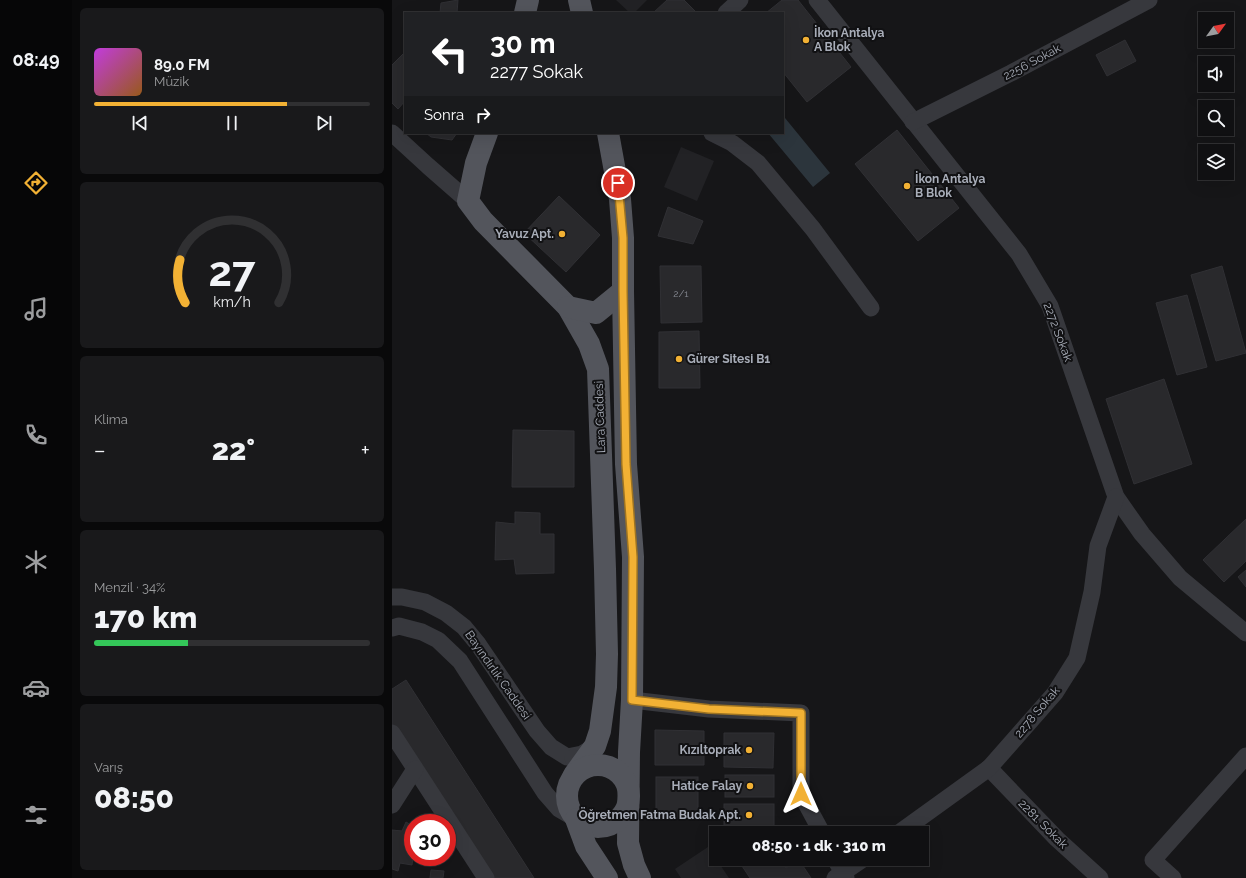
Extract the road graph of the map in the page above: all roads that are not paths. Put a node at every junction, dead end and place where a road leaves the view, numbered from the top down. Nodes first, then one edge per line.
1 (528, 0) edge
2 (580, 0) edge
3 (740, 0) edge
4 (816, 0) edge
5 (1149, 0) edge
6 (525, 12) edge
7 (582, 12) edge
8 (727, 12) edge
9 (913, 122) junction
10 (392, 133) edge
11 (487, 134) edge
12 (608, 134) edge
13 (714, 134) edge
14 (476, 163) junction
15 (449, 184) junction
16 (468, 201) junction
17 (623, 291) junction
18 (568, 307) junction
19 (871, 308) dead end
20 (1116, 497) junction
21 (392, 597) edge
22 (392, 628) edge
23 (1246, 633) edge
24 (632, 700) junction
25 (392, 733) edge
26 (1246, 756) edge
27 (585, 761) junction
28 (989, 768) junction
29 (415, 769) junction
30 (629, 795) junction
31 (392, 805) edge
32 (567, 814) junction
33 (818, 826) edge
34 (909, 826) edge
35 (851, 866) edge
36 (840, 872) edge
37 (486, 878) edge
38 (607, 878) edge
39 (640, 878) edge
40 (1100, 878) edge
41 (1173, 878) edge

1 - 6 main road
2 - 7 main road
3 - 8 street
4 - 9 street, 2272 Sokak
5 - 9 street, 2256 Sokak
9 - 20 street, 2272 Sokak
10 - 15 street, Lara Caddesi
11 - 14 main road
12 - 17 main road
13 - 19 street
14 - 15 street
14 - 16 main road
15 - 16 street, Lara Caddesi
16 - 18 main road, Lara Caddesi
17 - 18 main road
17 - 24 main road
18 - 27 main road, Lara Caddesi
20 - 23 street, 2272 Sokak
20 - 28 street, 2278 Sokak
21 - 27 street, Bayındırlık Caddesi
22 - 32 street, Bayındırlık Caddesi
24 - 30 main road
24 - 33 street
25 - 29 street
26 - 41 street
27 - 30 main road
27 - 32 main road
28 - 34 street, 2278 Sokak
28 - 40 street, 2281. Sokak
29 - 31 street
29 - 37 street
30 - 32 main road
30 - 39 main road
32 - 38 main road
35 - 36 street

